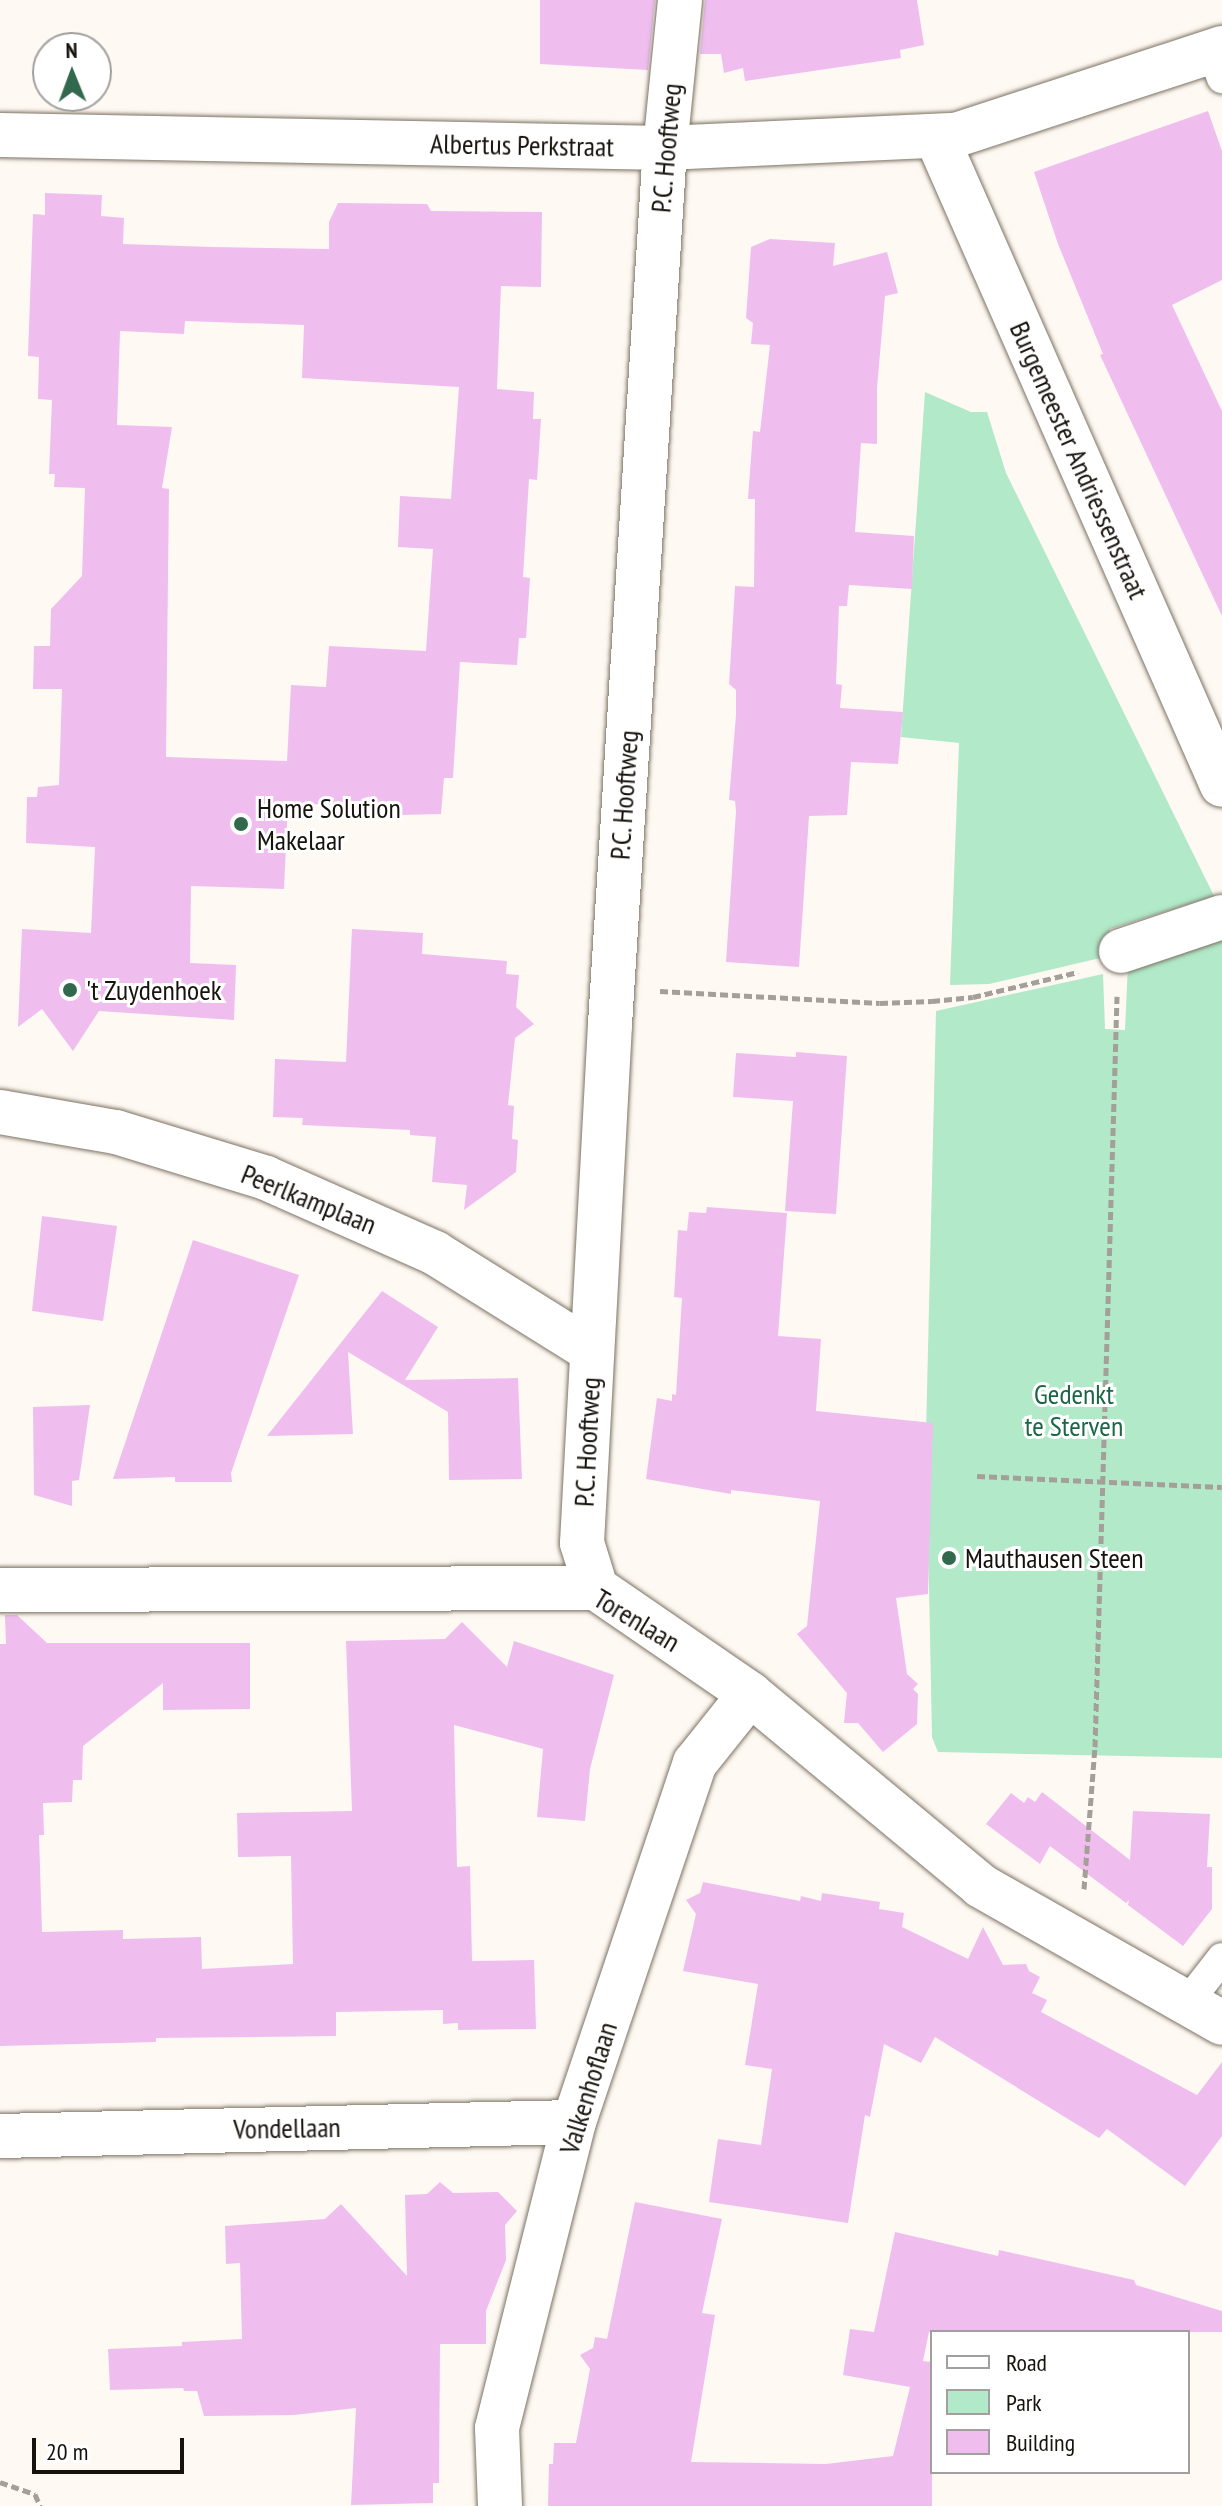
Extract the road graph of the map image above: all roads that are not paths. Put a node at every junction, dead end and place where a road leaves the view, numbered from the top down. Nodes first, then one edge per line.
1 (680, 0) edge
2 (1219, 59) edge
3 (0, 135) edge
4 (936, 136) junction
5 (665, 148) junction
6 (1222, 785) edge
7 (1222, 917) edge
8 (1105, 960) road end
9 (0, 1112) edge
10 (592, 1351) junction
11 (596, 1588) junction
12 (0, 1590) edge
13 (750, 1694) junction
14 (1222, 1958) edge
15 (1204, 2013) edge
16 (574, 2122) junction
17 (0, 2136) edge
18 (500, 2506) edge

1 - 5 street, P.C. Hooftweg
2 - 4 street, Albertus Perkstraat
3 - 5 street, Albertus Perkstraat
4 - 5 street, Albertus Perkstraat
4 - 6 street, Burgemeester Andriessenstraat
5 - 10 street, P.C. Hooftweg
7 - 8 street
9 - 10 street, Peerlkamplaan
10 - 11 street, P.C. Hooftweg
11 - 12 street, Torenlaan
11 - 13 street, Torenlaan
13 - 15 street, Torenlaan
13 - 16 street, Valkenhoflaan
14 - 15 lane
16 - 17 street, Vondellaan
16 - 18 street, Valkenhoflaan

